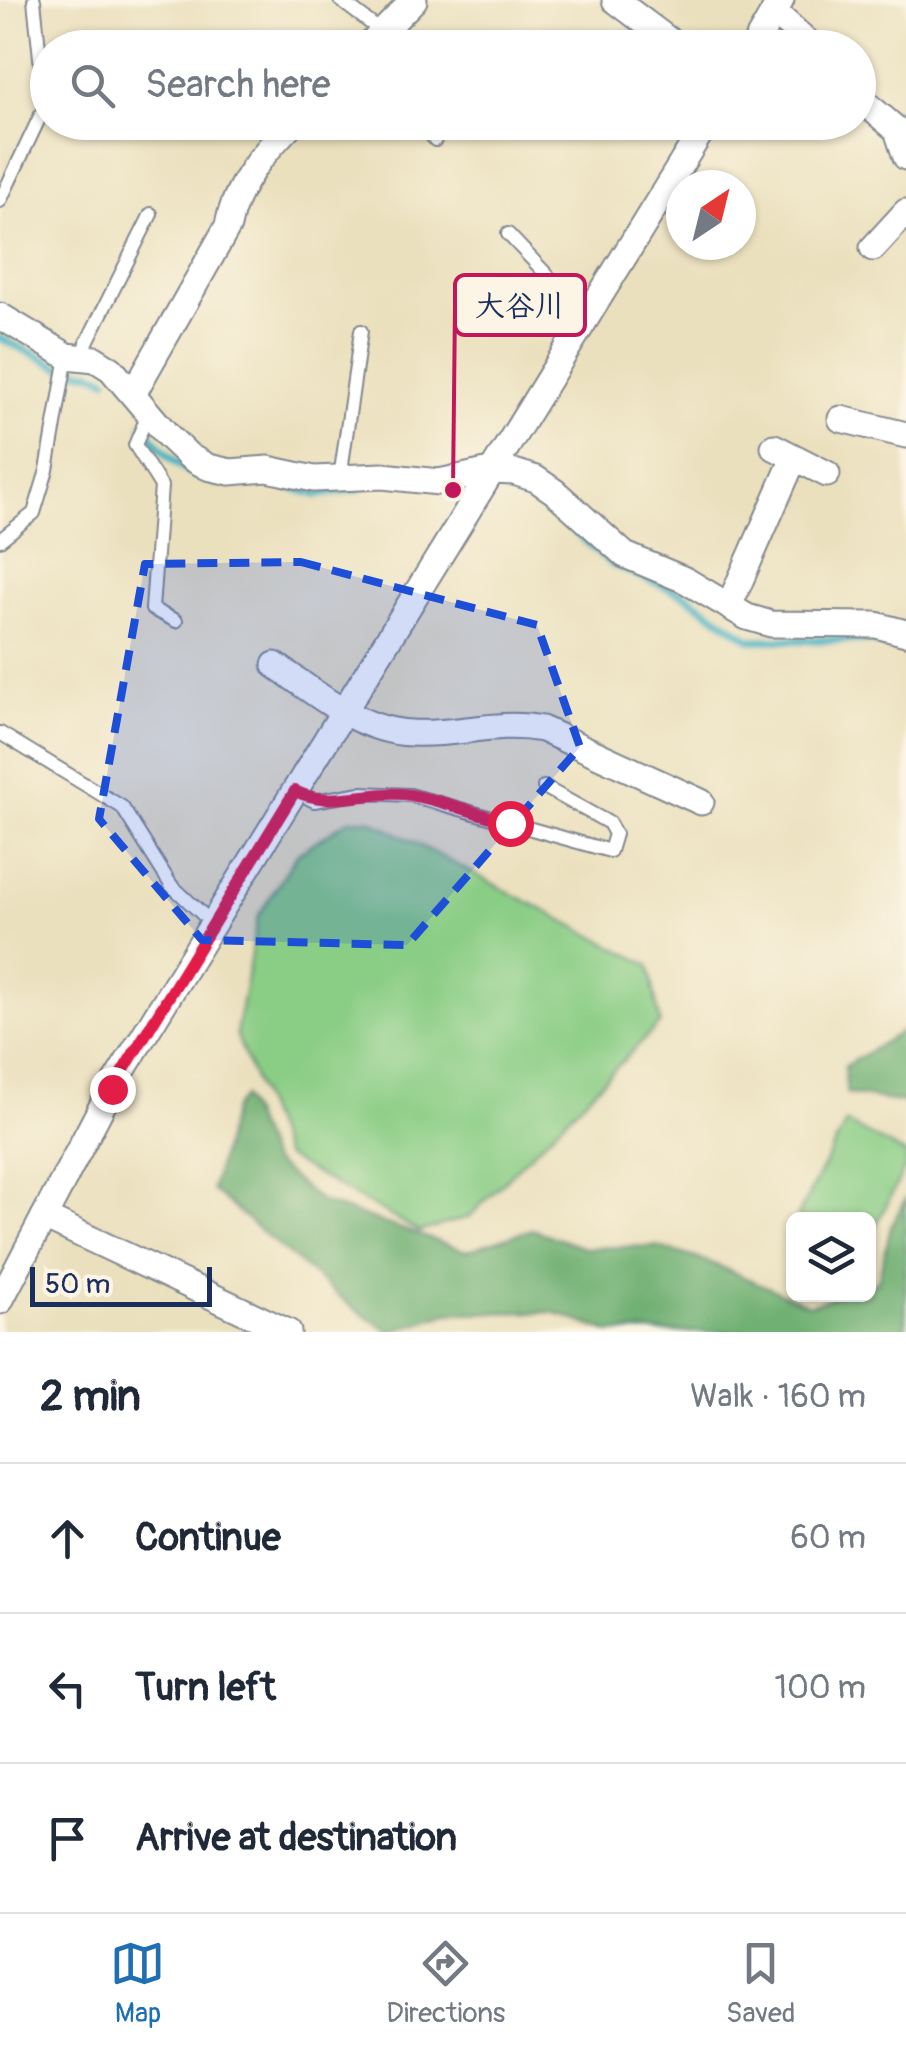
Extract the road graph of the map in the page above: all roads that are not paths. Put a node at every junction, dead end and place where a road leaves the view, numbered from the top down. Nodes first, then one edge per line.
1 (34, 0) edge
2 (340, 0) edge
3 (414, 0) edge
4 (615, 0) edge
5 (778, 6) edge
6 (37, 30) edge
7 (366, 30) edge
8 (384, 30) edge
9 (655, 30) edge
10 (763, 30) edge
11 (799, 30) edge
12 (876, 112) edge
13 (30, 138) edge
14 (277, 140) edge
15 (696, 140) edge
16 (906, 157) edge
17 (0, 201) edge
18 (906, 212) edge
19 (152, 214) dead end
20 (508, 234) dead end
21 (873, 248) dead end
22 (0, 316) edge
23 (588, 318) junction
24 (360, 331) dead end
25 (76, 357) junction
26 (141, 402) junction
27 (840, 419) dead end
28 (906, 435) edge
29 (827, 474) dead end
30 (488, 475) junction
31 (340, 478) junction
32 (0, 540) edge
33 (729, 606) junction
34 (176, 621) dead end
35 (906, 633) edge
36 (275, 666) dead end
37 (344, 712) junction
38 (0, 734) edge
39 (544, 788) dead end
40 (295, 791) junction
41 (701, 802) dead end
42 (213, 924) junction
43 (44, 1217) junction
44 (0, 1300) edge
45 (288, 1332) edge

1 - 6 lane
2 - 7 lane
3 - 8 street
4 - 9 street
5 - 10 street
5 - 11 street
12 - 16 street
13 - 17 lane
14 - 26 street
15 - 23 street
18 - 21 street
19 - 25 lane
20 - 23 lane
22 - 25 street
23 - 30 street
24 - 31 lane
25 - 26 street
25 - 32 lane
26 - 31 street
26 - 34 lane
27 - 28 street
29 - 33 street
30 - 31 street
30 - 33 street
30 - 37 street
33 - 35 street
36 - 37 street
37 - 40 street
37 - 41 street
38 - 42 lane
39 - 40 lane
40 - 42 street
42 - 43 street
43 - 44 street
43 - 45 street

